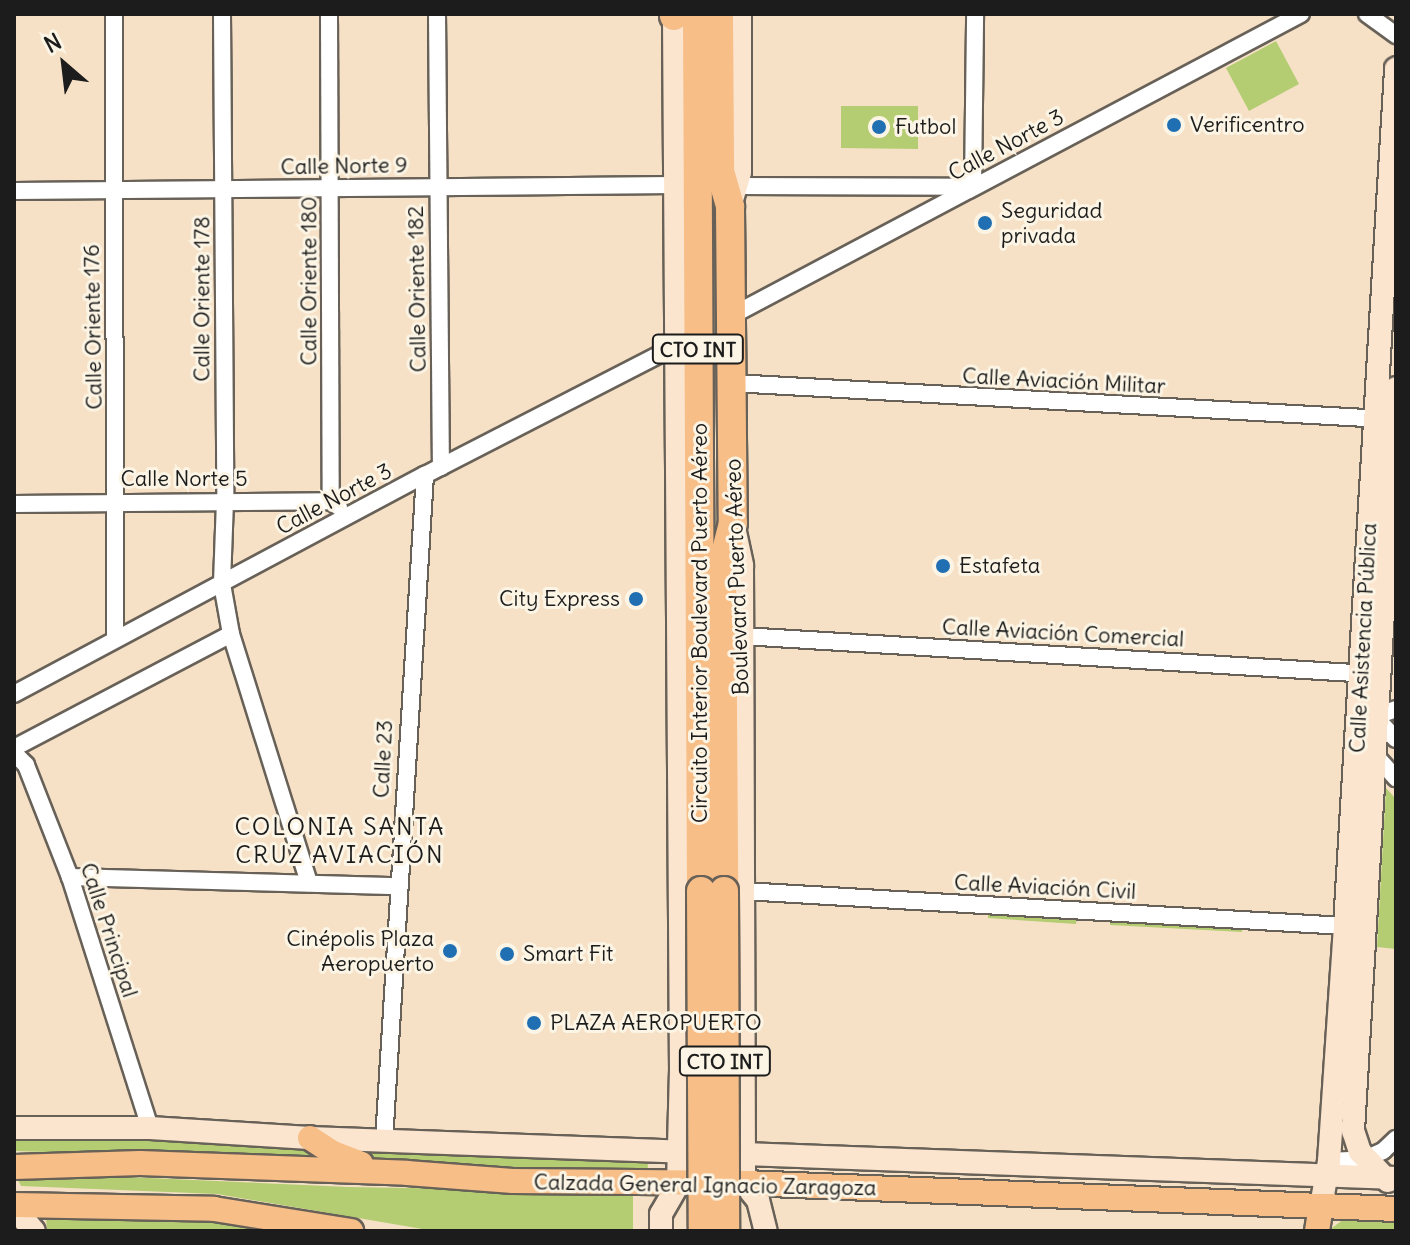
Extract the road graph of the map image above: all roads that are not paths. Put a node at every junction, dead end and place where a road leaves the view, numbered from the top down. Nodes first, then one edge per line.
1 (114, 14) edge
2 (222, 14) edge
3 (329, 14) edge
4 (437, 14) edge
5 (680, 14) edge
6 (719, 14) edge
7 (740, 14) edge
8 (975, 14) edge
9 (1301, 14) edge
10 (1367, 14) edge
11 (1396, 35) edge
12 (1396, 69) edge
13 (675, 185) junction
14 (331, 187) junction
15 (973, 187) junction
16 (438, 188) junction
17 (114, 190) junction
18 (14, 191) edge
19 (224, 191) junction
20 (733, 196) junction
21 (731, 316) junction
22 (676, 346) junction
23 (732, 383) junction
24 (1391, 390) edge
25 (1384, 419) edge
26 (677, 443) junction
27 (441, 467) junction
28 (425, 475) junction
29 (699, 477) junction
30 (225, 501) junction
31 (331, 501) junction
32 (117, 502) junction
33 (14, 504) edge
34 (349, 515) junction
35 (733, 523) junction
36 (222, 584) junction
37 (231, 634) junction
38 (742, 636) junction
39 (115, 639) junction
40 (1371, 674) junction
41 (14, 694) edge
42 (1384, 715) edge
43 (1396, 739) edge
44 (14, 750) edge
45 (1376, 756) junction
46 (1396, 778) edge
47 (70, 877) junction
48 (309, 883) junction
49 (399, 886) junction
50 (723, 891) junction
51 (1345, 926) junction
52 (743, 1069) junction
53 (681, 1072) junction
54 (14, 1128) edge
55 (150, 1128) junction
56 (310, 1138) junction
57 (1396, 1139) edge
58 (384, 1141) junction
59 (679, 1152) junction
60 (743, 1154) junction
61 (1365, 1159) junction
62 (14, 1167) edge
63 (1328, 1169) junction
64 (407, 1173) junction
65 (1392, 1181) edge
66 (744, 1183) junction
67 (678, 1184) junction
68 (1321, 1206) junction
69 (14, 1207) edge
70 (1396, 1209) edge
71 (34, 1231) edge
72 (351, 1231) edge
73 (661, 1231) edge
74 (703, 1231) edge
75 (725, 1231) edge
76 (766, 1231) edge
77 (1317, 1231) edge

1 - 17 street, Calle Oriente 176
2 - 19 street, Calle Oriente 178
3 - 14 street, Calle Oriente 180
4 - 16 street, Calle Oriente 182
5 - 13 main road, CTO INT
5 - 29 highway, Circuito Interior Boulevard Puerto Aéreo / CTO INT
6 - 20 highway, CTO INT
7 - 20 main road, Boulevard Puerto Aéreo / CTO INT
8 - 15 street
9 - 15 street, Calle Norte 3
10 - 11 street
12 - 24 main road, Calle Asistencia Pública
13 - 16 street, Calle Norte 9
13 - 22 main road, CTO INT
14 - 16 street, Calle Norte 9
14 - 19 street, Calle Norte 9
14 - 31 street, Calle Oriente 180
15 - 20 street
15 - 21 street, Calle Norte 3
16 - 27 street, Calle Oriente 182
17 - 18 street, Calle Norte 9
17 - 19 street, Calle Norte 9
17 - 32 street, Calle Oriente 176
19 - 30 street, Calle Oriente 178
20 - 21 highway, Boulevard Puerto Aéreo / CTO INT
21 - 23 highway, Boulevard Puerto Aéreo / CTO INT
22 - 26 main road, CTO INT
22 - 27 street, Calle Norte 3
23 - 25 street, Calle Aviación Militar
23 - 35 highway, Boulevard Puerto Aéreo / CTO INT
24 - 25 main road, Calle Asistencia Pública
25 - 40 main road, Calle Asistencia Pública
26 - 29 highway
26 - 53 main road, CTO INT
27 - 28 street, Calle Norte 3
28 - 34 street, Calle Norte 3
28 - 49 street, Calle 23
29 - 50 highway, Circuito Interior Boulevard Puerto Aéreo / CTO INT
30 - 31 street, Calle Norte 5
30 - 32 street, Calle Norte 5
30 - 36 street, Calle Oriente 178
31 - 34 street
32 - 33 street, Calle Norte 5
32 - 39 street, Calle Oriente 176
34 - 36 street, Calle Norte 3
35 - 38 main road, Boulevard Puerto Aéreo / CTO INT
35 - 50 highway, Circuito Interior Boulevard Puerto Aéreo / CTO INT
36 - 37 street, Calle Oriente 178
36 - 39 street, Calle Norte 3
37 - 44 street
37 - 48 street, Calle Oriente 178
38 - 40 street, Calle Aviación Comercial
38 - 50 main road, Boulevard Puerto Aéreo / CTO INT
39 - 41 street, Calle Norte 3
40 - 42 main road, Calle Asistencia Pública
40 - 51 main road, Calle Asistencia Pública
42 - 43 street, Calle Asistencia Pública
42 - 45 main road, Calle Asistencia Pública
44 - 47 street, Calle Principal
45 - 46 street, Calle Asistencia Pública
45 - 61 main road, Calle Asistencia Pública
47 - 48 street
47 - 55 street, Calle Principal
48 - 49 street
49 - 58 street, Calle 23
50 - 51 street, Calle Aviación Civil
50 - 52 main road, Boulevard Puerto Aéreo / CTO INT
50 - 74 highway, Circuito Interior Boulevard Puerto Aéreo / CTO INT, bridge
50 - 75 highway, Circuito Interior Boulevard Puerto Aéreo / CTO INT, bridge
51 - 63 main road, Calle Asistencia Pública
52 - 53 main road
52 - 60 main road, Boulevard Puerto Aéreo / CTO INT
53 - 59 main road, CTO INT
54 - 55 main road, Calzada General Ignacio Zaragoza
55 - 56 main road, Calzada General Ignacio Zaragoza
56 - 58 main road, Calzada General Ignacio Zaragoza
56 - 64 main road
57 - 61 street
58 - 59 main road, Calzada General Ignacio Zaragoza
59 - 60 main road, Calzada General Ignacio Zaragoza
59 - 67 main road, CTO INT
60 - 63 main road, Calzada General Ignacio Zaragoza
60 - 66 main road, Boulevard Puerto Aéreo / CTO INT
61 - 63 street
61 - 65 main road, Calle Asistencia Pública
62 - 64 main road, Calzada General Ignacio Zaragoza
63 - 65 main road, Calzada General Ignacio Zaragoza
63 - 68 main road, Calle Asistencia Pública
64 - 67 main road, Calzada General Ignacio Zaragoza
66 - 67 main road, Calzada General Ignacio Zaragoza
66 - 68 main road, Calzada General Ignacio Zaragoza
66 - 76 main road, Boulevard Puerto Aéreo / CTO INT
67 - 73 main road, CTO INT
68 - 70 main road, Calzada General Ignacio Zaragoza
68 - 77 main road
69 - 71 main road
69 - 72 main road

